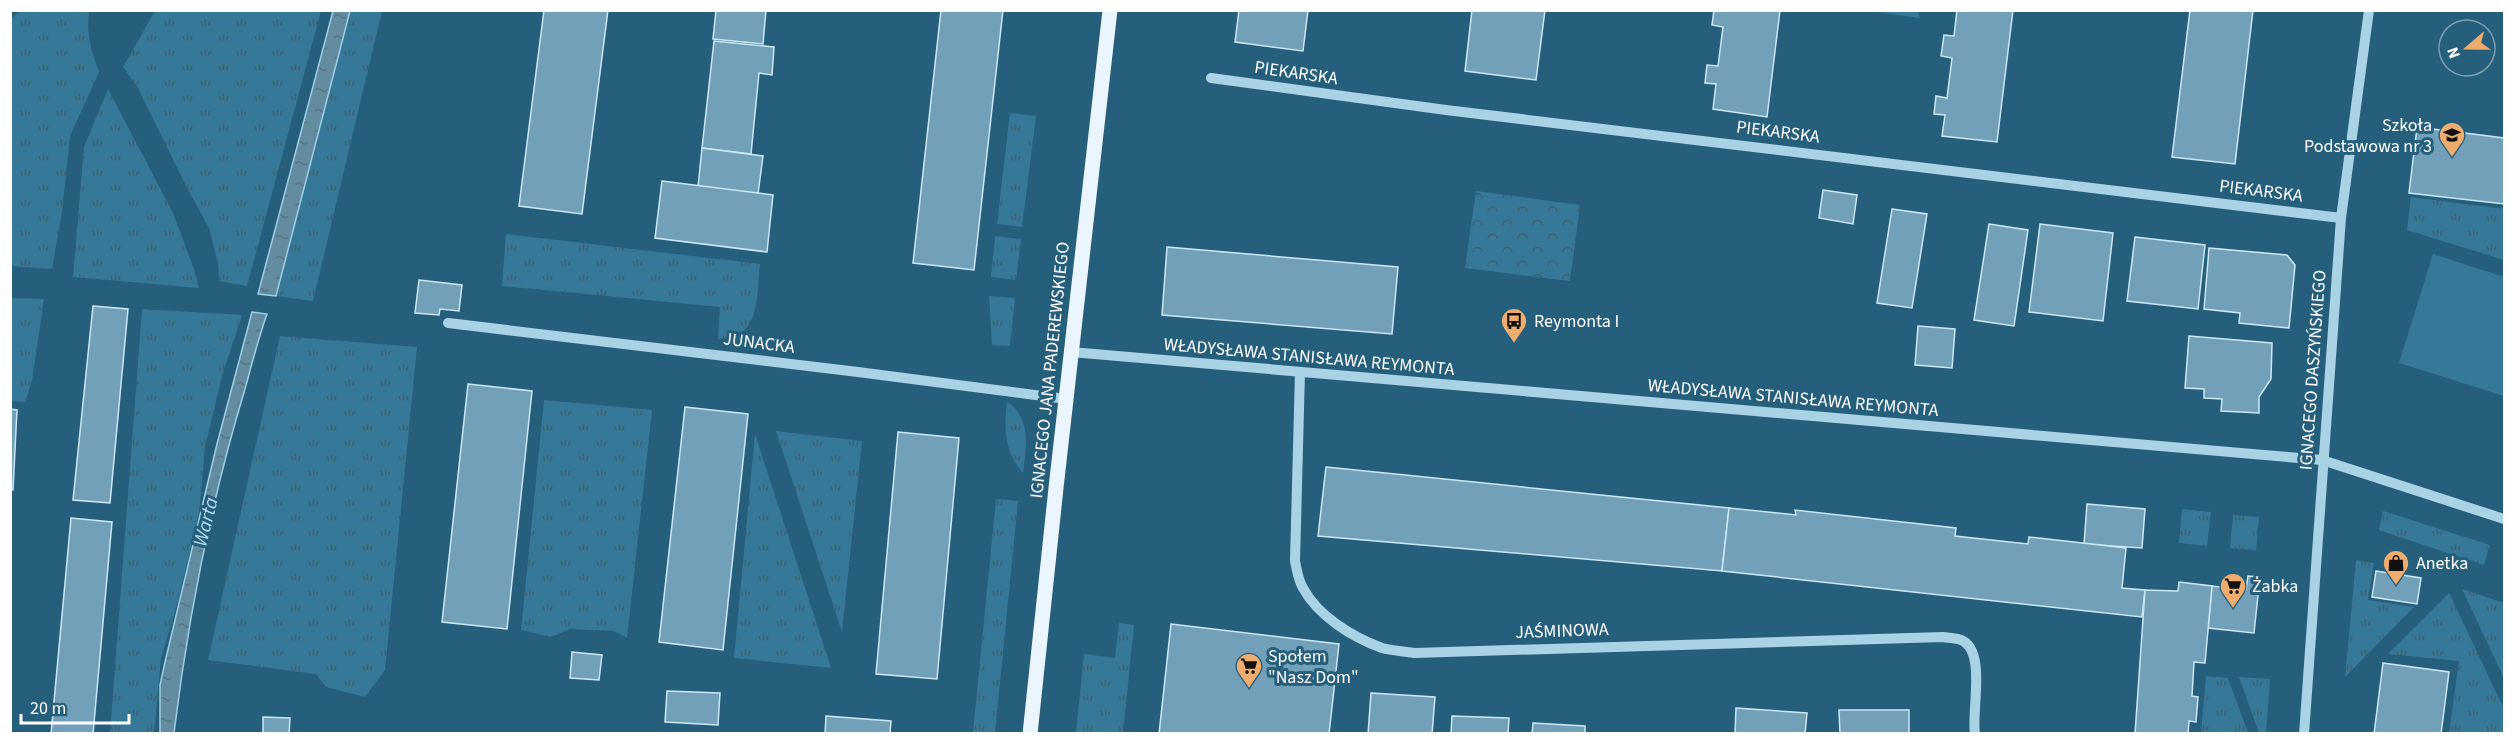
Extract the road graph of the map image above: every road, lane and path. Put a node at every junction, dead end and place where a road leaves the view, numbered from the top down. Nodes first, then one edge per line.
1 (1110, 10) edge
2 (2369, 10) edge
3 (1211, 78) dead end
4 (2341, 218) junction
5 (448, 323) dead end
6 (1071, 352) junction
7 (1300, 372) junction
8 (1065, 399) junction
9 (2322, 460) junction
10 (2505, 519) edge
11 (1030, 734) edge
12 (1976, 734) edge
13 (2304, 734) edge

1 - 6 main road, IGNACEGO JANA PADEREWSKIEGO
2 - 4 street, IGNACEGO DASZYŃSKIEGO
3 - 4 street, PIEKARSKA
4 - 9 street, IGNACEGO DASZYŃSKIEGO
5 - 8 street, JUNACKA
6 - 7 street, WŁADYSŁAWA STANISŁAWA REYMONTA
6 - 8 main road, IGNACEGO JANA PADEREWSKIEGO
7 - 9 street, WŁADYSŁAWA STANISŁAWA REYMONTA
7 - 12 street, JAŚMINOWA
8 - 11 main road, IGNACEGO JANA PADEREWSKIEGO
9 - 10 street, WŁADYSŁAWA STANISŁAWA REYMONTA
9 - 13 street, IGNACEGO DASZYŃSKIEGO

